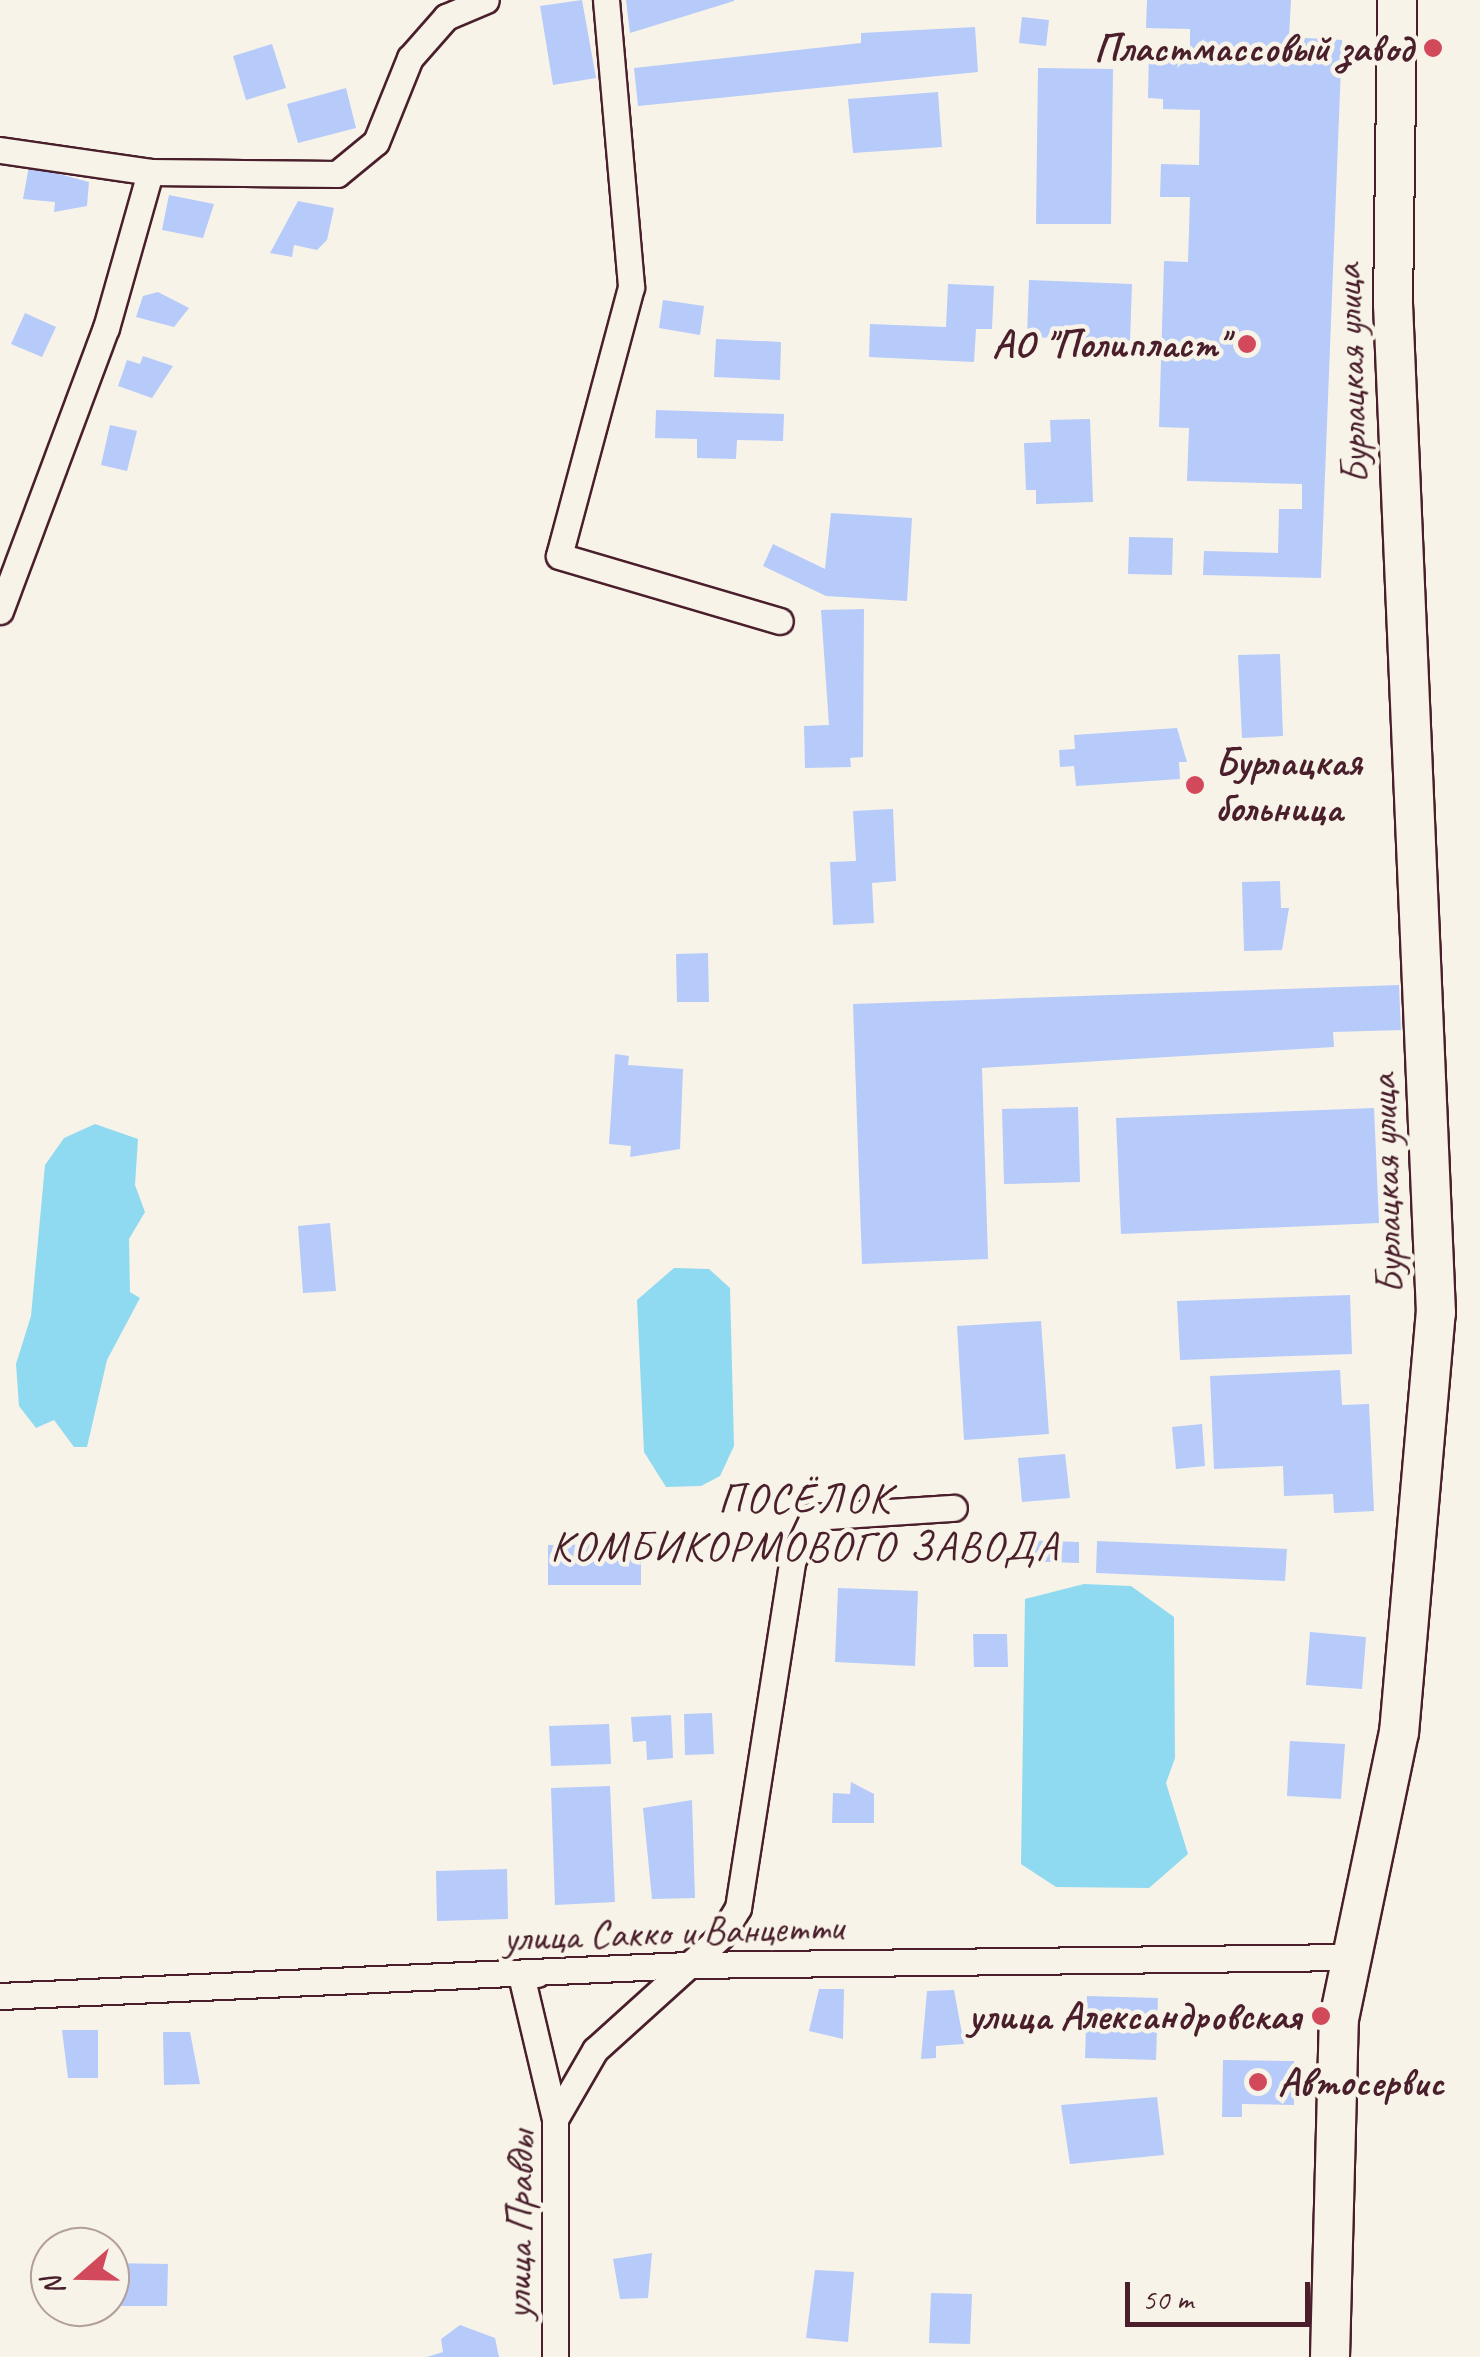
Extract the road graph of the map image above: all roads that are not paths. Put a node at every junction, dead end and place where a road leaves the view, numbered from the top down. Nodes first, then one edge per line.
1 (486, 0) edge
2 (606, 0) edge
3 (1397, 0) edge
4 (0, 150) edge
5 (150, 172) junction
6 (0, 611) edge
7 (780, 621) dead end
8 (954, 1508) dead end
9 (1349, 1957) junction
10 (687, 1964) junction
11 (521, 1975) junction
12 (0, 1996) edge
13 (555, 2119) junction
14 (555, 2357) edge
15 (1330, 2357) edge

1 - 5 street
2 - 7 street
3 - 9 main road, Бурлацкая улица
4 - 5 street
5 - 6 street
8 - 10 street, улица Правды
9 - 10 street, улица Сакко и Ванцетти
9 - 15 main road, Бурлацкая улица
10 - 11 street, улица Сакко и Ванцетти
10 - 13 street, улица Правды
11 - 12 street, улица Сакко и Ванцетти
11 - 13 street
13 - 14 street, улица Правды

